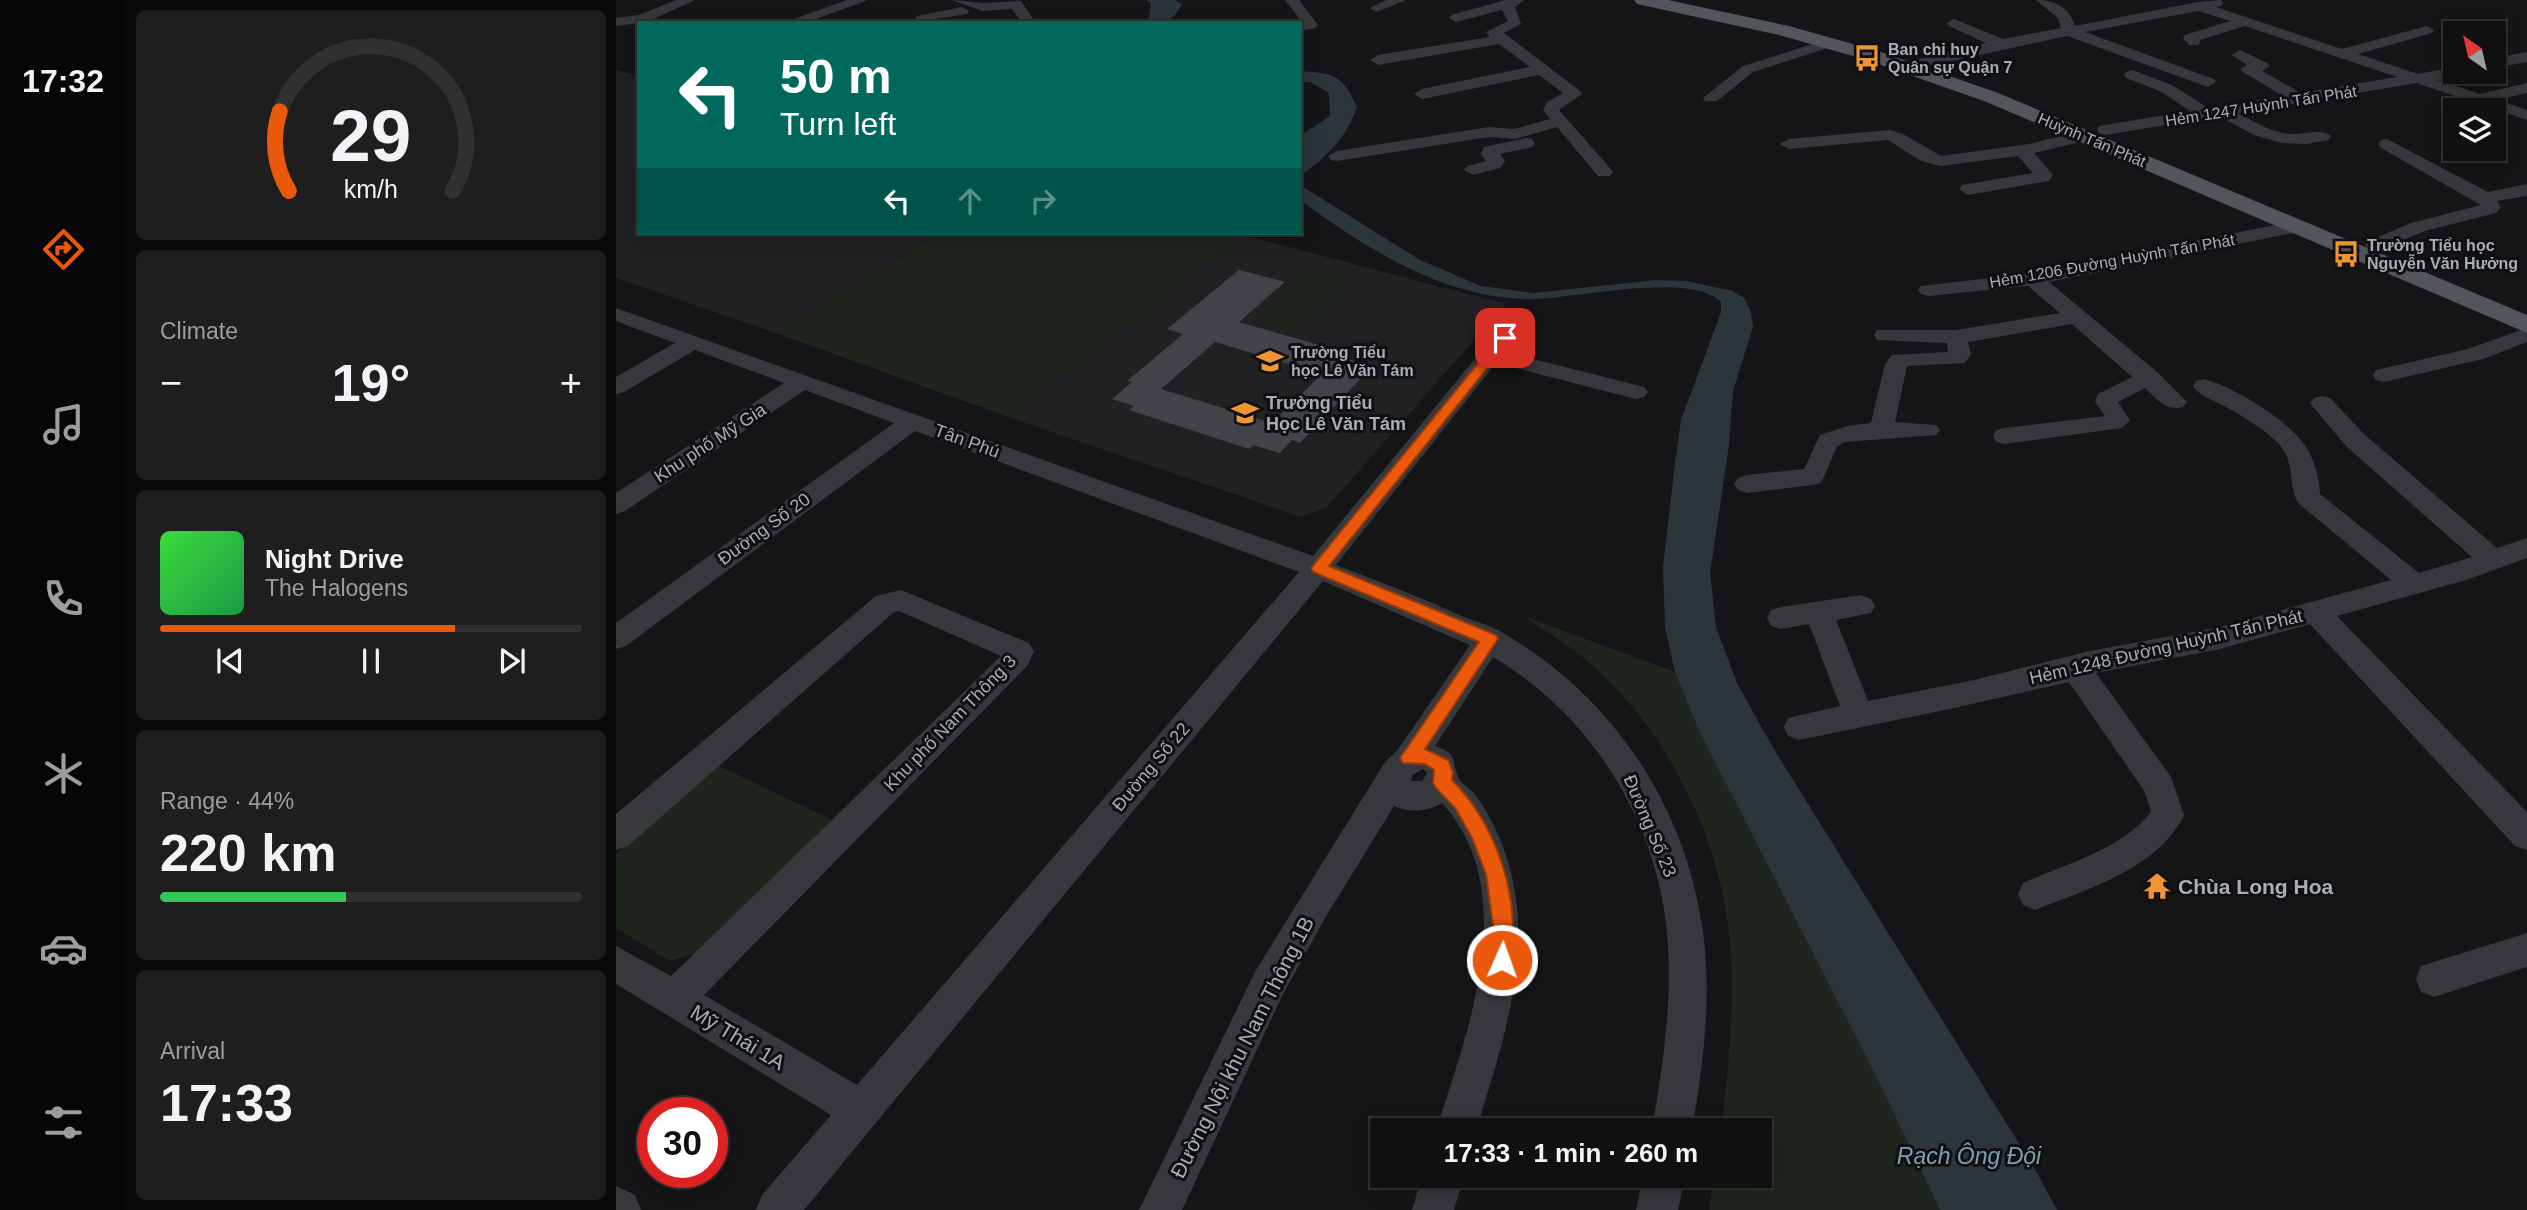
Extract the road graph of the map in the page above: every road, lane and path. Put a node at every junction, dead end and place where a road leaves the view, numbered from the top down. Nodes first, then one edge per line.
1 (688, 0) edge
2 (862, 0) edge
3 (1034, 0) edge
4 (1292, 0) edge
5 (1399, 0) edge
6 (2043, 0) edge
7 (1664, 1) edge
8 (2216, 1) edge
9 (1512, 2) edge
10 (1016, 4) junction
11 (2198, 6) junction
12 (1377, 8) dead end
13 (963, 11) edge
14 (1456, 18) dead end
15 (2134, 19) junction
16 (796, 21) edge
17 (913, 21) edge
18 (1028, 21) edge
19 (616, 22) edge
20 (2244, 22) junction
21 (1954, 23) dead end
22 (1311, 24) edge
23 (2427, 30) dead end
24 (2070, 32) junction
25 (2284, 34) junction
26 (1502, 39) junction
27 (1829, 43) junction
28 (2002, 44) junction
29 (2341, 54) junction
30 (2524, 59) edge
31 (1378, 60) dead end
32 (2506, 61) edge
33 (1924, 62) junction
34 (1540, 70) junction
35 (2132, 75) dead end
36 (2443, 75) edge
37 (2416, 80) junction
38 (2208, 82) dead end
39 (2527, 88) edge
40 (1422, 94) dead end
41 (1712, 97) dead end
42 (2298, 98) junction
43 (2471, 98) edge
44 (2485, 98) edge
45 (2506, 109) edge
46 (2215, 113) junction
47 (2527, 115) edge
48 (1565, 127) junction
49 (2105, 130) junction
50 (2082, 136) junction
51 (2322, 136) dead end
52 (1789, 144) dead end
53 (2386, 144) dead end
54 (2022, 150) junction
55 (1337, 156) dead end
56 (2417, 160) junction
57 (2384, 165) dead end
58 (1472, 170) dead end
59 (1604, 172) dead end
60 (1968, 189) dead end
61 (2527, 190) edge
62 (2485, 198) junction
63 (2305, 223) junction
64 (2375, 245) junction
65 (2033, 279) junction
66 (1928, 290) dead end
67 (2527, 308) edge
68 (616, 314) edge
69 (2075, 317) junction
70 (1520, 320) dead end
71 (2527, 325) edge
72 (1885, 335) dead end
73 (2527, 335) edge
74 (1956, 337) junction
75 (693, 342) junction
76 (1490, 355) junction
77 (2384, 375) dead end
78 (2149, 377) junction
79 (803, 381) junction
80 (2204, 386) dead end
81 (616, 387) edge
82 (1636, 392) dead end
83 (2175, 402) dead end
84 (2322, 403) dead end
85 (912, 421) junction
86 (1881, 430) junction
87 (1928, 430) dead end
88 (2005, 436) dead end
89 (1747, 484) dead end
90 (616, 505) edge
91 (2527, 548) edge
92 (2493, 560) junction
93 (1318, 568) junction
94 (2414, 584) junction
95 (1861, 606) dead end
96 (1819, 612) junction
97 (2316, 612) junction
98 (1781, 618) dead end
99 (616, 638) edge
100 (1490, 639) junction
101 (2076, 669) junction
102 (1858, 715) junction
103 (1799, 727) dead end
104 (1401, 768) junction
105 (616, 835) edge
106 (2527, 835) edge
107 (2035, 894) dead end
108 (2527, 950) edge
109 (616, 964) edge
110 (2434, 979) dead end
111 (674, 999) junction
112 (861, 1110) junction
113 (1460, 1118) edge
114 (1674, 1118) edge
115 (1439, 1188) edge
116 (1662, 1188) edge
117 (616, 1207) edge
118 (620, 1210) edge
119 (777, 1210) edge
120 (1160, 1210) edge
121 (1433, 1210) edge
122 (1657, 1210) edge

1 - 19 street
2 - 16 street
3 - 10 street
4 - 22 street
5 - 12 street
6 - 24 street
7 - 27 main road, Huỳnh Tấn Phát
7 - 33 main road, Huỳnh Tấn Phát
8 - 11 street
9 - 14 street
9 - 26 street
10 - 13 street
10 - 18 street
11 - 15 street
11 - 20 street
13 - 17 street
15 - 20 street
15 - 24 street
20 - 25 street
21 - 28 street
23 - 29 street
24 - 28 street
24 - 38 street
25 - 29 street
25 - 42 street
26 - 31 street
26 - 34 street
27 - 41 street
27 - 50 main road, Huỳnh Tấn Phát
28 - 33 street
29 - 37 street
30 - 32 street
33 - 49 main road, Huỳnh Tấn Phát
34 - 40 street
34 - 48 street
35 - 46 street
36 - 37 street, Hẻm 1247 Huỳnh Tấn Phát
37 - 42 street, Hẻm 1247 Huỳnh Tấn Phát
37 - 43 street, Hẻm 1247 Huỳnh Tấn Phát
39 - 44 street
42 - 46 street, Hẻm 1247 Huỳnh Tấn Phát
45 - 47 street, Hẻm 1247 Huỳnh Tấn Phát
46 - 49 street, Hẻm 1247 Huỳnh Tấn Phát
46 - 51 street
48 - 55 street
48 - 58 street
48 - 59 street
49 - 63 main road, Huỳnh Tấn Phát
50 - 54 street
50 - 63 main road, Huỳnh Tấn Phát
52 - 54 street
53 - 56 street
54 - 60 street
56 - 57 street
56 - 62 street
61 - 62 street
62 - 64 street
63 - 64 main road, Huỳnh Tấn Phát
63 - 65 street, Hẻm 1206 Đường Huỳnh Tấn Phát
63 - 71 main road, Huỳnh Tấn Phát
64 - 67 main road, Huỳnh Tấn Phát
65 - 66 street, Hẻm 1206 Đường Huỳnh Tấn Phát
65 - 69 street
68 - 75 street, Tân Phú
69 - 74 street
69 - 78 street
70 - 76 street, Đường Số 22
72 - 74 street
73 - 77 street
74 - 86 street
75 - 79 street, Tân Phú
75 - 81 street
76 - 82 street
76 - 93 street, Đường Số 22
78 - 83 street
78 - 88 street
79 - 85 street, Tân Phú
79 - 90 street, Khu phố Mỹ Gia
80 - 94 street
84 - 92 street
85 - 93 street, Tân Phú
85 - 99 street, Đường Số 20
86 - 87 street
86 - 89 street
91 - 92 street, Hẻm 1248 Đường Huỳnh Tấn Phát
92 - 94 street, Hẻm 1248 Đường Huỳnh Tấn Phát
93 - 100 street, Đường Số 23
93 - 112 street, Đường Số 22
94 - 97 street, Hẻm 1248 Đường Huỳnh Tấn Phát
95 - 96 street
96 - 98 street
96 - 102 street
97 - 101 street, Hẻm 1248 Đường Huỳnh Tấn Phát
97 - 106 street
100 - 104 street, Đường Nội khu Nam Thông 1B
100 - 114 street, Đường Số 23
101 - 102 street, Hẻm 1248 Đường Huỳnh Tấn Phát
101 - 107 street
102 - 103 street, Hẻm 1248 Đường Huỳnh Tấn Phát
104 - 113 street
104 - 120 street, Đường Nội khu Nam Thông 1B
105 - 111 street, Khu phố Nam Thông 3
108 - 110 street
109 - 111 street, Mỹ Thái 1A
111 - 112 street, Mỹ Thái 1A
112 - 119 street, Đường Số 22
115 - 121 street
116 - 122 street
117 - 118 street

